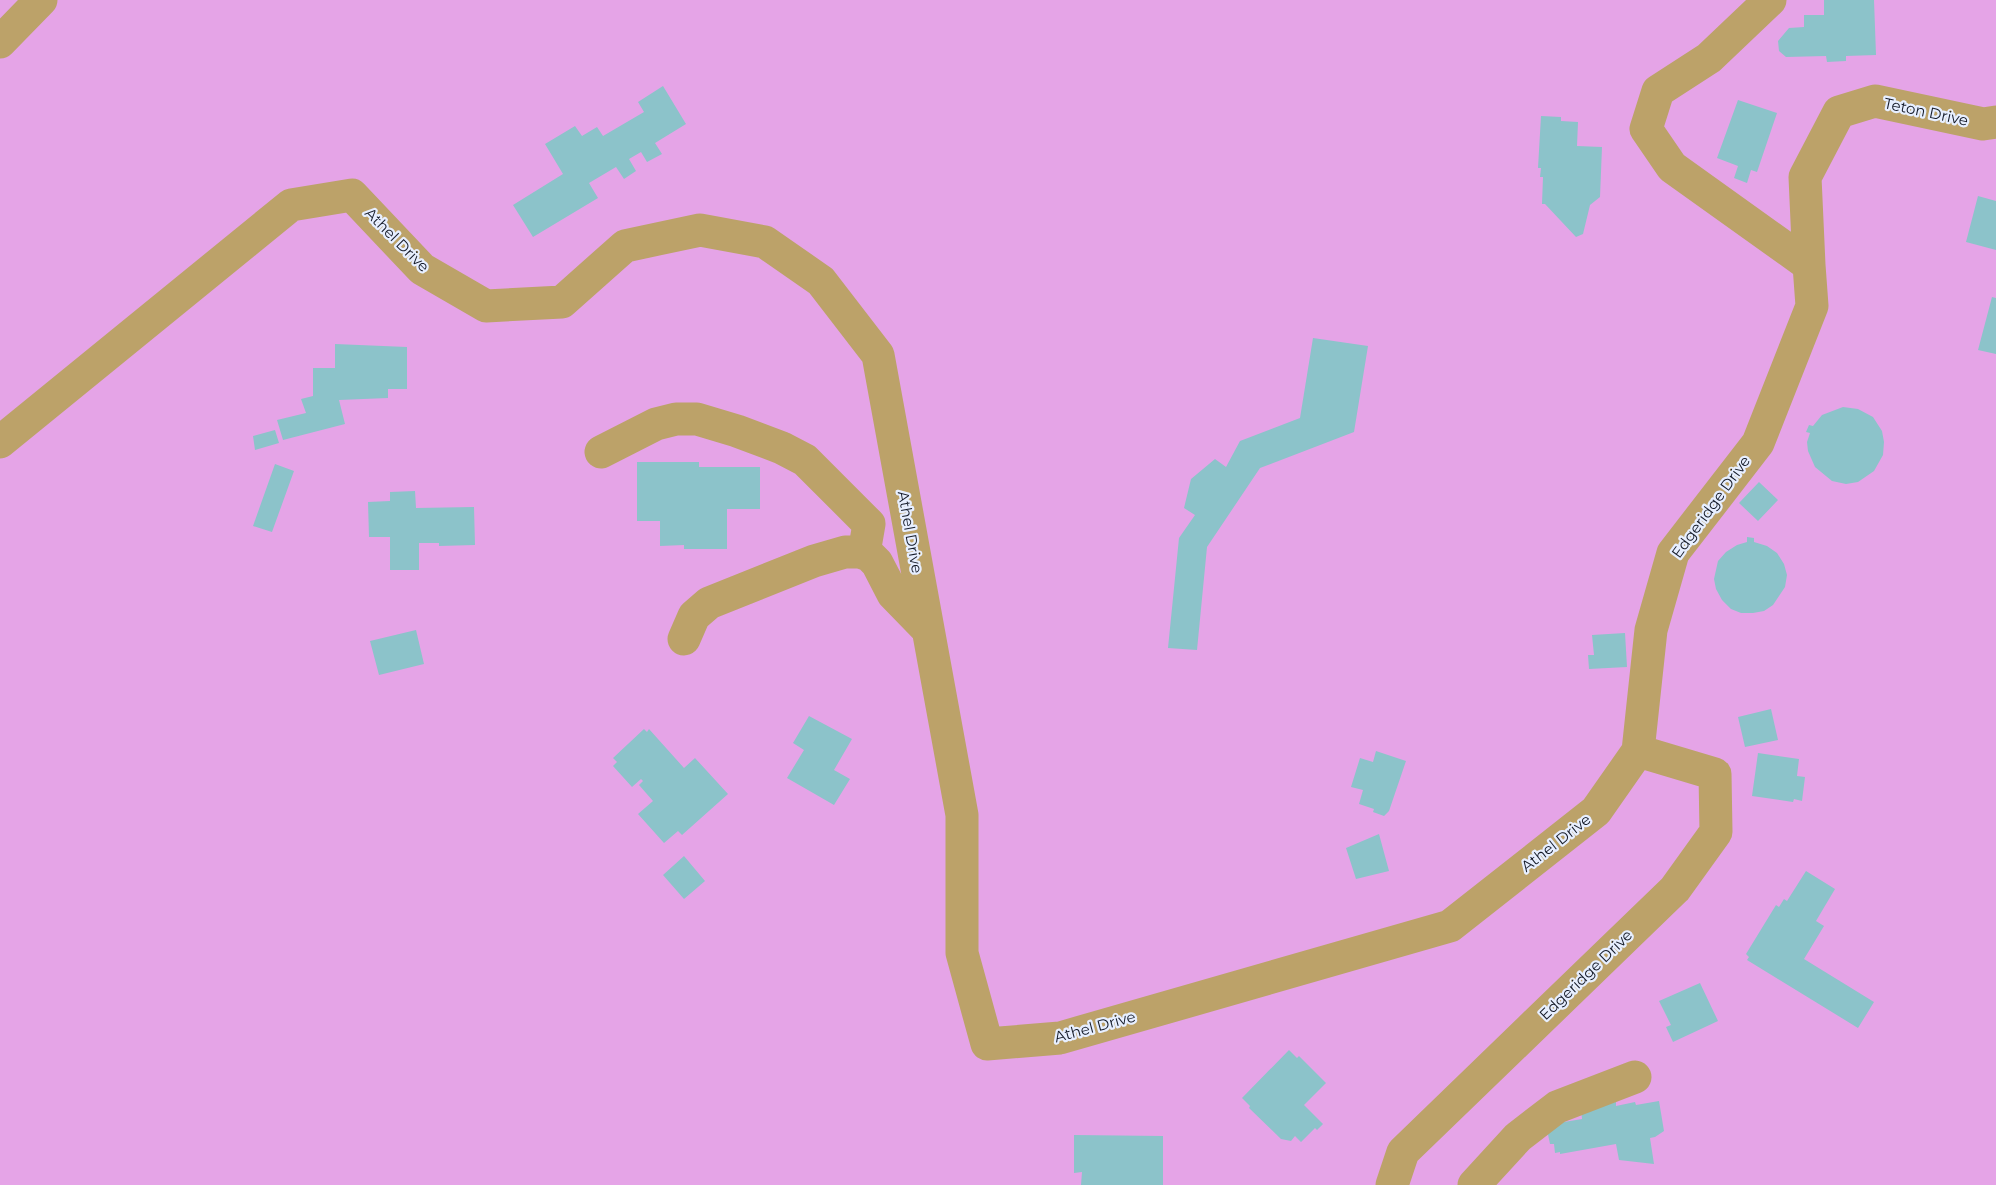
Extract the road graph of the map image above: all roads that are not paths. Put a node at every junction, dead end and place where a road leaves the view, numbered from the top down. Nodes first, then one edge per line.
1 (41, 0) edge
2 (1770, 0) edge
3 (0, 42) edge
4 (1996, 122) edge
5 (1809, 265) junction
6 (0, 442) edge
7 (601, 452) dead end
8 (864, 553) junction
9 (928, 630) junction
10 (684, 639) dead end
11 (1638, 752) junction
12 (1635, 1077) dead end
13 (1392, 1185) edge
14 (1474, 1185) edge

1 - 3 street
2 - 5 street
4 - 5 street, Teton Drive
5 - 11 street, Edgeridge Drive
6 - 9 street, Athel Drive
7 - 8 street
8 - 9 street
8 - 10 street
9 - 11 street, Athel Drive
11 - 13 street, Edgeridge Drive
12 - 14 street

